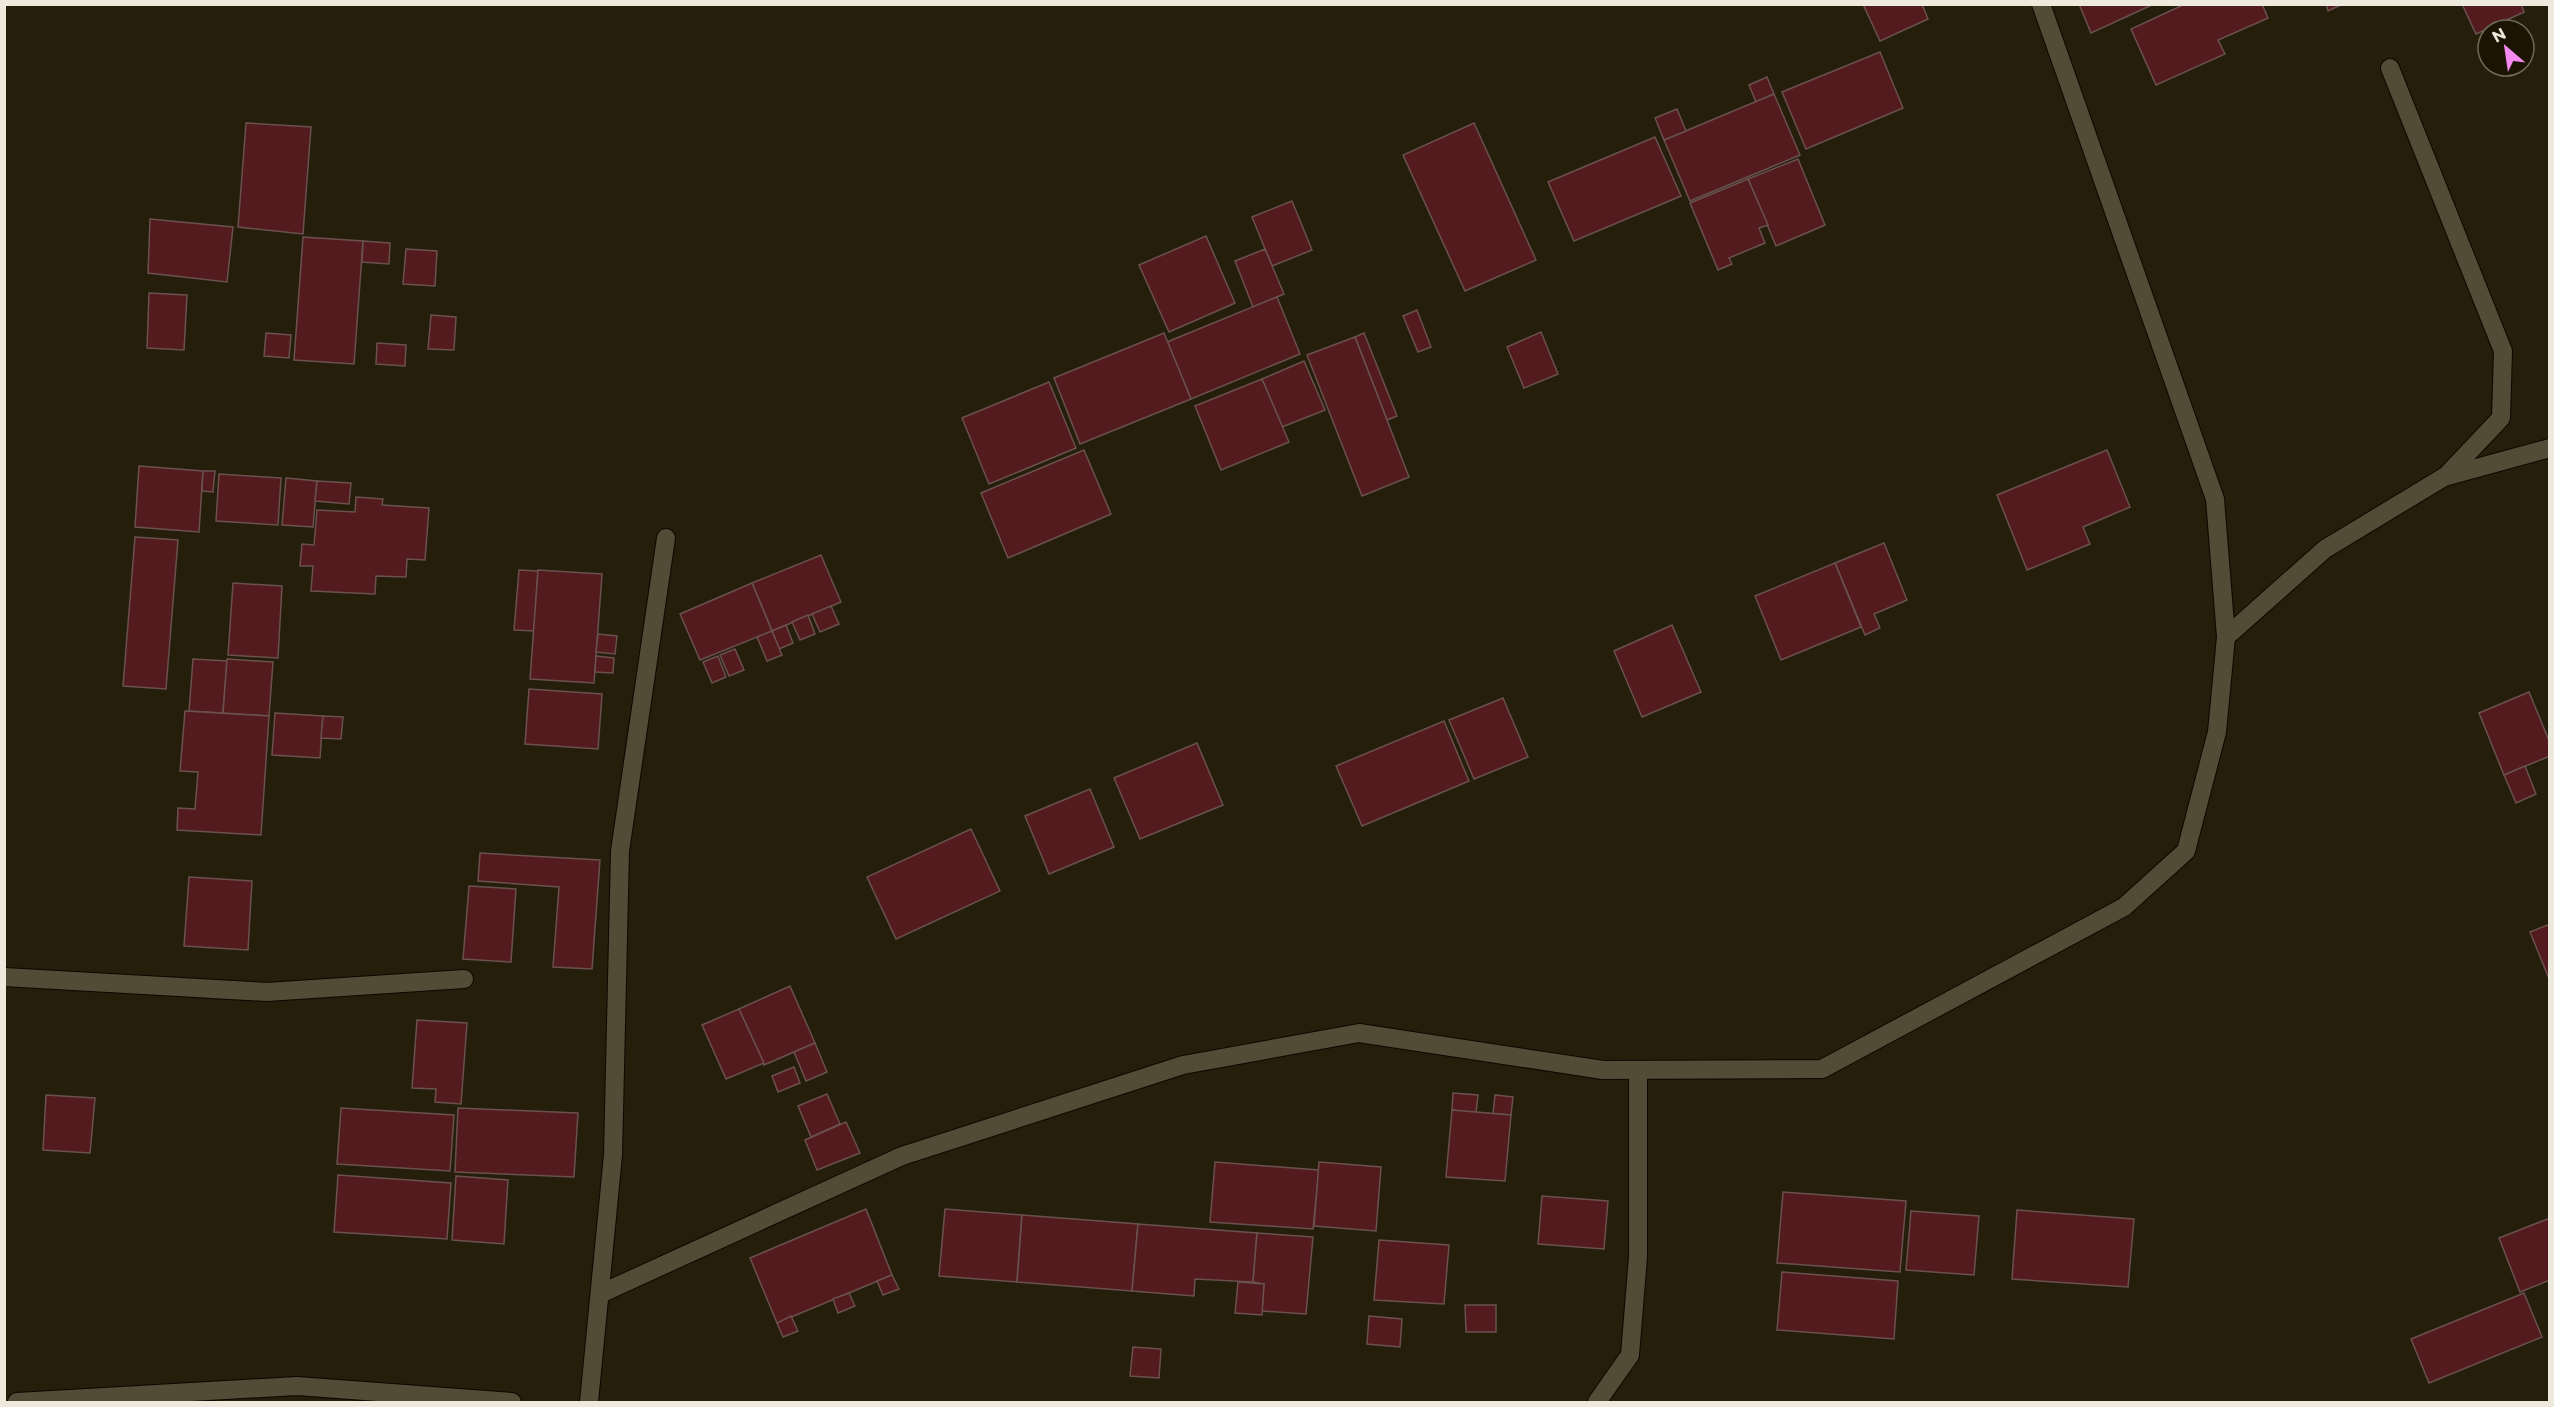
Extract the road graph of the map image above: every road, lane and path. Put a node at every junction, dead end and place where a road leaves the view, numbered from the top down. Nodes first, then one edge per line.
1 (2041, 4) edge
2 (2390, 68) dead end
3 (2550, 448) edge
4 (2444, 477) junction
5 (666, 538) dead end
6 (2226, 637) junction
7 (4, 977) edge
8 (464, 979) dead end
9 (1638, 1070) junction
10 (600, 1294) junction
11 (16, 1402) edge
12 (512, 1402) edge
13 (589, 1402) edge
14 (1597, 1402) edge

1 - 6 street
2 - 4 street
3 - 4 street
4 - 6 street
5 - 10 street
6 - 9 street
7 - 8 street
9 - 10 street
9 - 14 street
10 - 13 street
11 - 12 street

